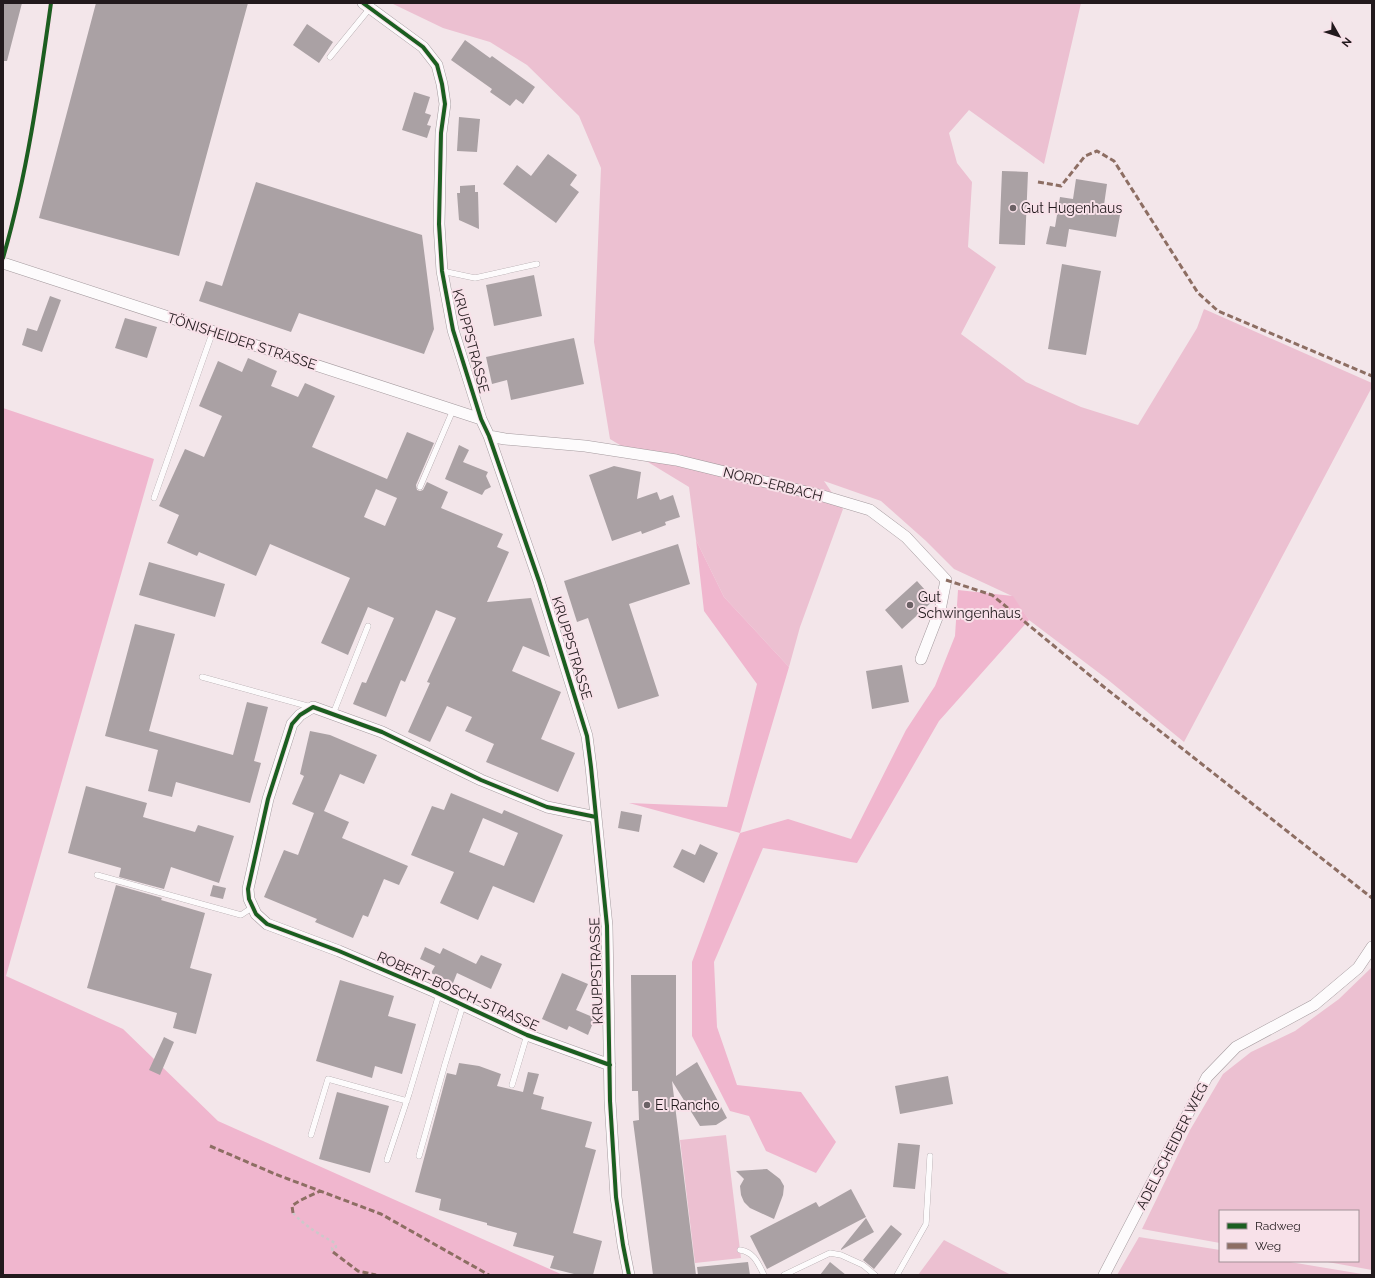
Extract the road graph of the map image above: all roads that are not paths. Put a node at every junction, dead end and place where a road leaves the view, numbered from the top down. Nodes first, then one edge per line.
1 (366, 6) edge
2 (330, 57) dead end
3 (3, 264) edge
4 (537, 264) dead end
5 (442, 271) junction
6 (213, 331) junction
7 (453, 410) junction
8 (481, 419) junction
9 (489, 436) junction
10 (420, 487) dead end
11 (154, 498) dead end
12 (368, 626) dead end
13 (921, 659) dead end
14 (202, 677) dead end
15 (313, 707) junction
16 (333, 714) junction
17 (596, 817) junction
18 (97, 875) dead end
19 (253, 907) junction
20 (1372, 947) edge
21 (439, 994) junction
22 (463, 1005) junction
23 (527, 1035) junction
24 (610, 1066) junction
25 (512, 1085) dead end
26 (407, 1101) junction
27 (311, 1135) dead end
28 (419, 1156) dead end
29 (930, 1156) dead end
30 (387, 1160) dead end
31 (740, 1250) dead end
32 (629, 1275) edge
33 (764, 1275) edge
34 (784, 1275) edge
35 (875, 1275) edge
36 (897, 1275) edge
37 (1104, 1275) edge

1 - 2 lane
1 - 5 street, KRUPPSTRASSE
3 - 6 street, TÖNISHEIDER STRASSE
4 - 5 lane
5 - 8 street, KRUPPSTRASSE
6 - 7 street, TÖNISHEIDER STRASSE
6 - 11 lane
7 - 8 street, TÖNISHEIDER STRASSE
7 - 10 lane
8 - 9 street, KRUPPSTRASSE
9 - 13 street, NORD-ERBACH
9 - 17 street, KRUPPSTRASSE
12 - 16 lane
14 - 15 lane
15 - 16 street
15 - 19 street, ROBERT-BOSCH-STRASSE
16 - 17 street
17 - 24 street, KRUPPSTRASSE
18 - 19 lane
19 - 21 street, ROBERT-BOSCH-STRASSE
20 - 37 street, ADELSCHEIDER WEG
21 - 22 street, ROBERT-BOSCH-STRASSE
21 - 26 lane
22 - 23 street, ROBERT-BOSCH-STRASSE
22 - 28 lane
23 - 24 street, ROBERT-BOSCH-STRASSE
23 - 25 lane
24 - 32 street, KRUPPSTRASSE
26 - 27 lane
26 - 30 lane
29 - 36 lane
31 - 33 lane
34 - 35 lane

